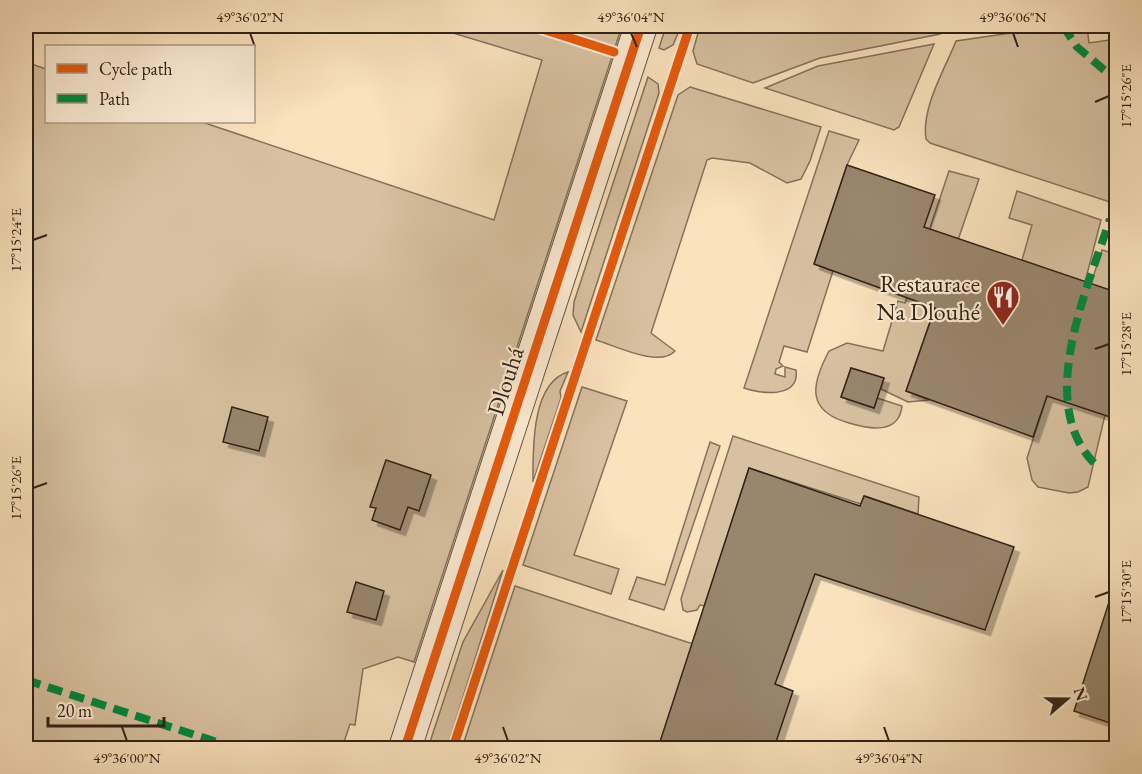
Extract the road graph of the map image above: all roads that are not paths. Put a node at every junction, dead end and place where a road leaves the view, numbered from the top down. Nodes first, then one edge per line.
1 (641, 26) edge
2 (405, 748) edge

1 - 2 street, Dlouhá

